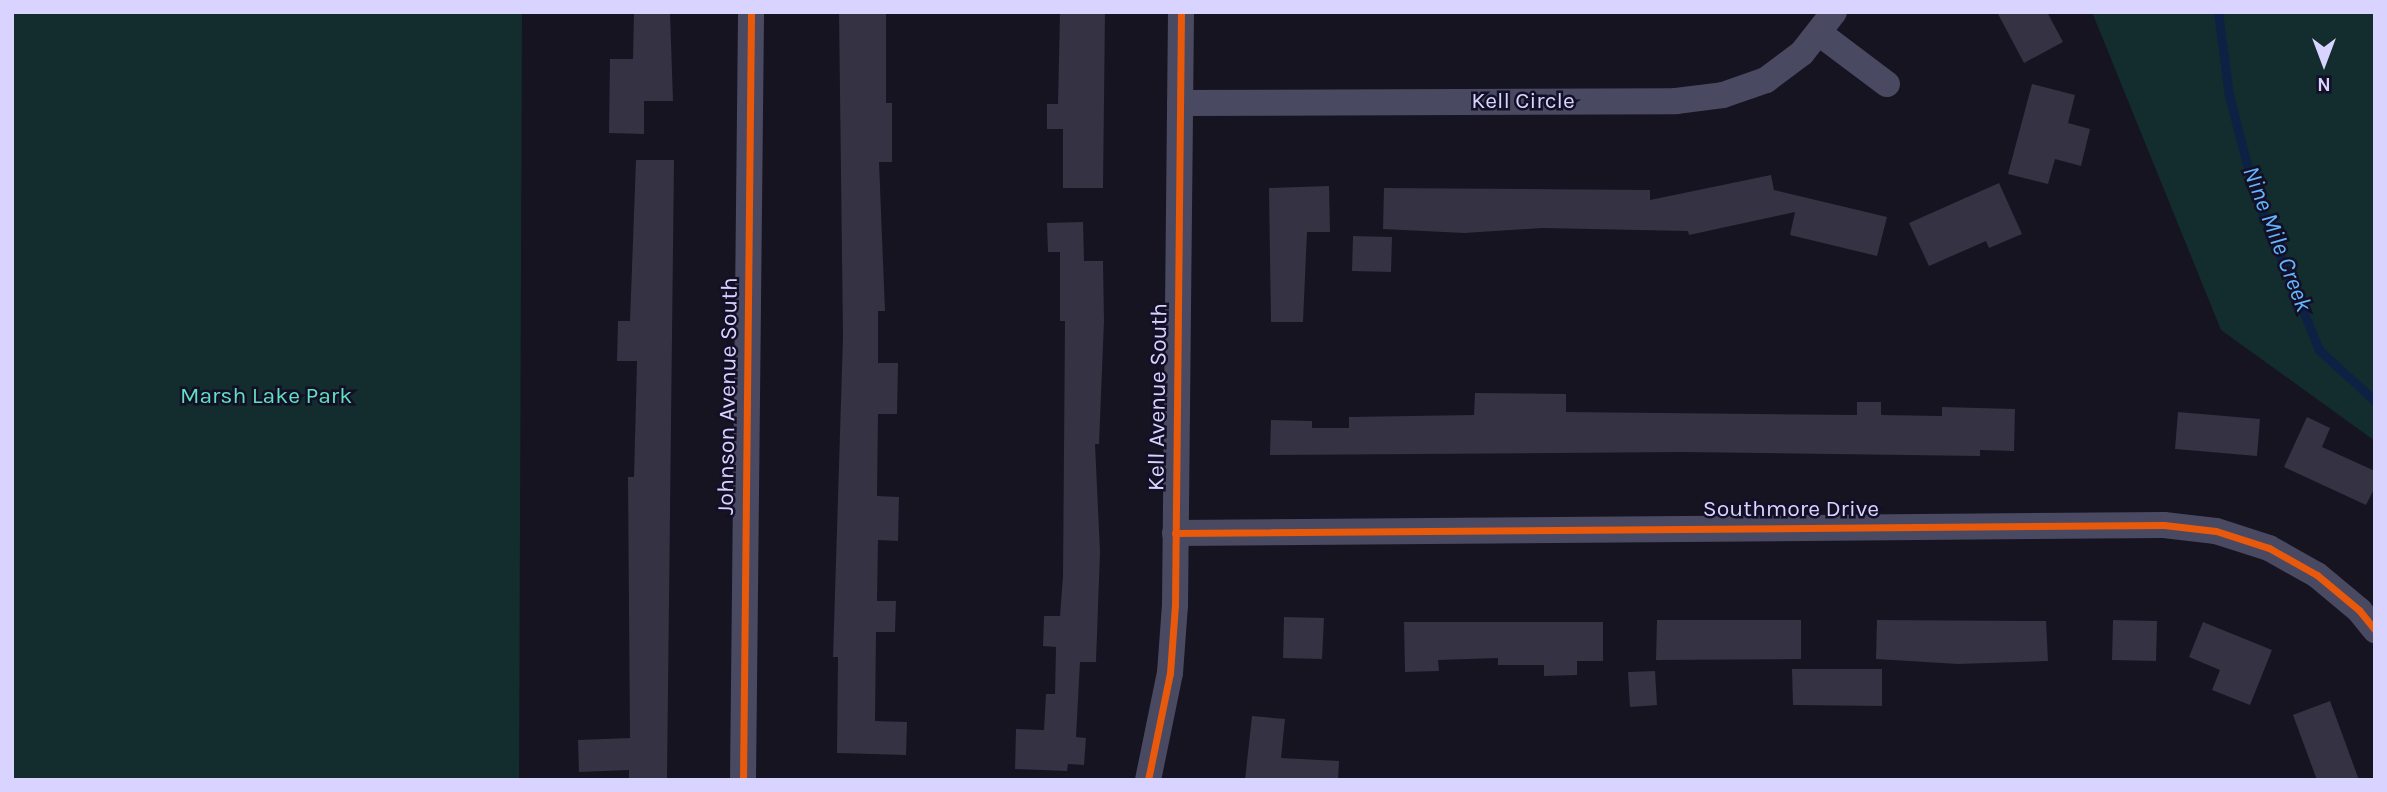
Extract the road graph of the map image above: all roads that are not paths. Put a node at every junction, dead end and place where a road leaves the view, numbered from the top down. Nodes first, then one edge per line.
1 (751, 12) edge
2 (1181, 12) edge
3 (1826, 22) edge
4 (1887, 84) dead end
5 (1180, 103) junction
6 (1175, 533) junction
7 (2375, 630) edge
8 (743, 780) edge
9 (1148, 780) edge

1 - 8 street, Johnson Avenue South
2 - 5 street, Kell Avenue South
3 - 4 street
3 - 5 street, Kell Circle
5 - 6 street, Kell Avenue South
6 - 7 street, Southmore Drive
6 - 9 street, Kell Avenue South

